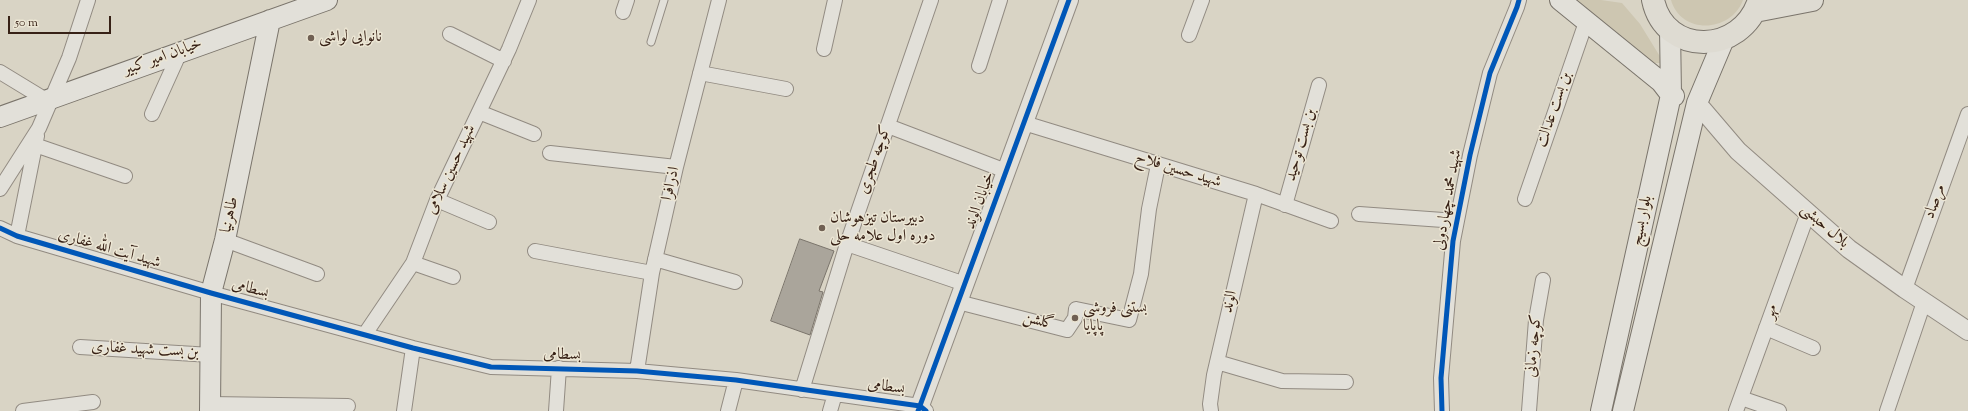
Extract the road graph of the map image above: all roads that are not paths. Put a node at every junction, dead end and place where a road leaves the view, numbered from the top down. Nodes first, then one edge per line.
1 (88, 0) edge
2 (327, 0) edge
3 (529, 0) edge
4 (664, 0) edge
5 (719, 0) edge
6 (835, 0) edge
7 (931, 0) edge
8 (1000, 0) edge
9 (1069, 0) edge
10 (1202, 0) edge
11 (1518, 0) edge
12 (1560, 0) edge
13 (1653, 0) edge
14 (1812, 0) edge
15 (1757, 6) edge
16 (270, 20) junction
17 (1586, 22) junction
18 (1670, 29) junction
19 (450, 34) dead end
20 (1189, 35) dead end
21 (1724, 39) junction
22 (651, 42) dead end
23 (824, 49) dead end
24 (180, 52) junction
25 (504, 61) junction
26 (979, 66) dead end
27 (0, 72) edge
28 (700, 73) junction
29 (1319, 85) dead end
30 (786, 89) dead end
31 (1670, 95) junction
32 (48, 99) junction
33 (1697, 103) junction
34 (479, 112) junction
35 (152, 114) dead end
36 (1968, 114) edge
37 (0, 117) edge
38 (1024, 123) junction
39 (888, 126) junction
40 (39, 128) junction
41 (534, 134) dead end
42 (35, 145) junction
43 (550, 153) dead end
44 (1158, 165) junction
45 (676, 167) junction
46 (1006, 171) junction
47 (125, 176) dead end
48 (0, 189) edge
49 (1256, 194) junction
50 (1526, 199) dead end
51 (437, 200) junction
52 (1285, 205) junction
53 (1808, 212) junction
54 (1359, 214) dead end
55 (1331, 221) dead end
56 (1457, 221) junction
57 (489, 222) dead end
58 (0, 228) edge
59 (17, 236) junction
60 (225, 240) junction
61 (848, 244) junction
62 (535, 250) dead end
63 (413, 263) junction
64 (653, 266) junction
65 (317, 274) dead end
66 (452, 277) dead end
67 (1543, 280) dead end
68 (735, 282) dead end
69 (965, 284) junction
70 (1905, 289) junction
71 (211, 293) junction
72 (958, 302) junction
73 (1924, 302) junction
74 (1766, 328) junction
75 (1968, 331) edge
76 (366, 334) junction
77 (80, 347) dead end
78 (413, 348) junction
79 (1813, 348) dead end
80 (211, 355) junction
81 (1217, 362) junction
82 (558, 368) junction
83 (637, 371) junction
84 (736, 380) junction
85 (1346, 382) dead end
86 (802, 390) junction
87 (834, 394) junction
88 (93, 402) dead end
89 (1739, 405) edge
90 (348, 406) dead end
91 (210, 407) edge
92 (921, 409) edge
93 (23, 411) edge
94 (404, 411) edge
95 (556, 411) edge
96 (728, 411) edge
97 (830, 411) edge
98 (1211, 411) edge
99 (1442, 411) edge
100 (1529, 411) edge
101 (1601, 411) edge
102 (1623, 411) edge
103 (1780, 411) edge
104 (1887, 411) edge

1 - 32 street
2 - 16 main road, خیابان امیر کبیر
3 - 25 street, شهید حسین سلامی
4 - 22 lane
5 - 28 street, اذرافرا
6 - 23 street
7 - 39 street, کوچه طجری
8 - 26 street
9 - 38 street, خیابان الوند
10 - 20 street
11 - 56 street, شهید محمد چهاردولی
12 - 17 main road
13 - 18 main road
14 - 15 main road
15 - 21 main road
16 - 24 main road, خیابان امیر کبیر
16 - 60 main road, طاهرنیا
17 - 31 main road
17 - 50 street, بن بست عدالت
18 - 21 main road
18 - 31 main road, بلوار بسیج
19 - 25 street
21 - 33 main road, بلوار بسیج
24 - 32 main road, خیابان امیر کبیر
24 - 35 street
25 - 34 street, شهید حسین سلامی
27 - 32 street
28 - 30 street
28 - 45 street, اذرافرا
29 - 52 street, بن بست توحید
31 - 33 main road
31 - 101 main road, بلوار بسیج
32 - 37 main road, خیابان امیر کبیر
32 - 40 street
33 - 53 street, بلال حبشی
33 - 102 main road, بلوار بسیج
34 - 41 street
34 - 51 street, شهید حسین سلامی
36 - 70 street, مرصاد
38 - 44 street, شهید حسین فلاح
38 - 46 street, خیابان الوند
39 - 46 street
39 - 61 street, کوچه طجری
40 - 42 street
40 - 48 street
42 - 47 street
42 - 59 street
43 - 45 street
44 - 49 street, شهید حسین فلاح
44 - 72 street, گلشن
45 - 64 street, اذرافرا
46 - 69 street, خیابان الوند
49 - 52 street, شهید حسین فلاح
49 - 81 street, الوند
51 - 57 street
51 - 63 street, شهید حسین سلامی
52 - 55 street, شهید حسین فلاح
53 - 70 street, بلال حبشی
53 - 74 street, مهر
54 - 56 street
56 - 99 street, شهید محمد چهاردولی
58 - 59 street, شهید آیت الله غفاری
59 - 71 street, شهید آیت الله غفاری
60 - 65 street
60 - 71 main road, طاهرنیا
61 - 69 street
61 - 86 street, کوچه طجری
62 - 64 street
63 - 66 street
63 - 76 street, شهید حسین سلامی
64 - 68 street
64 - 83 street, اذرافرا
67 - 100 street, کوچه زمانی
69 - 72 street, خیابان الوند
70 - 73 street, بلال حبشی
71 - 76 street, بسطامی
71 - 80 main road, طاهرنیا
72 - 92 street, خیابان الوند
73 - 75 street, بلال حبشی
73 - 104 street
74 - 79 street
74 - 89 street, مهر
76 - 78 street, بسطامی
77 - 80 street, بن بست شهید غفاری
78 - 82 street, بسطامی
78 - 94 street
80 - 91 main road, طاهرنیا
81 - 85 street
81 - 98 street, الوند
82 - 83 street, بسطامی
82 - 95 street
83 - 84 street, بسطامی
84 - 86 street, بسطامی
84 - 96 street
86 - 87 street, بسطامی
87 - 92 street, بسطامی
87 - 97 street
88 - 93 street
89 - 103 street
90 - 91 street

